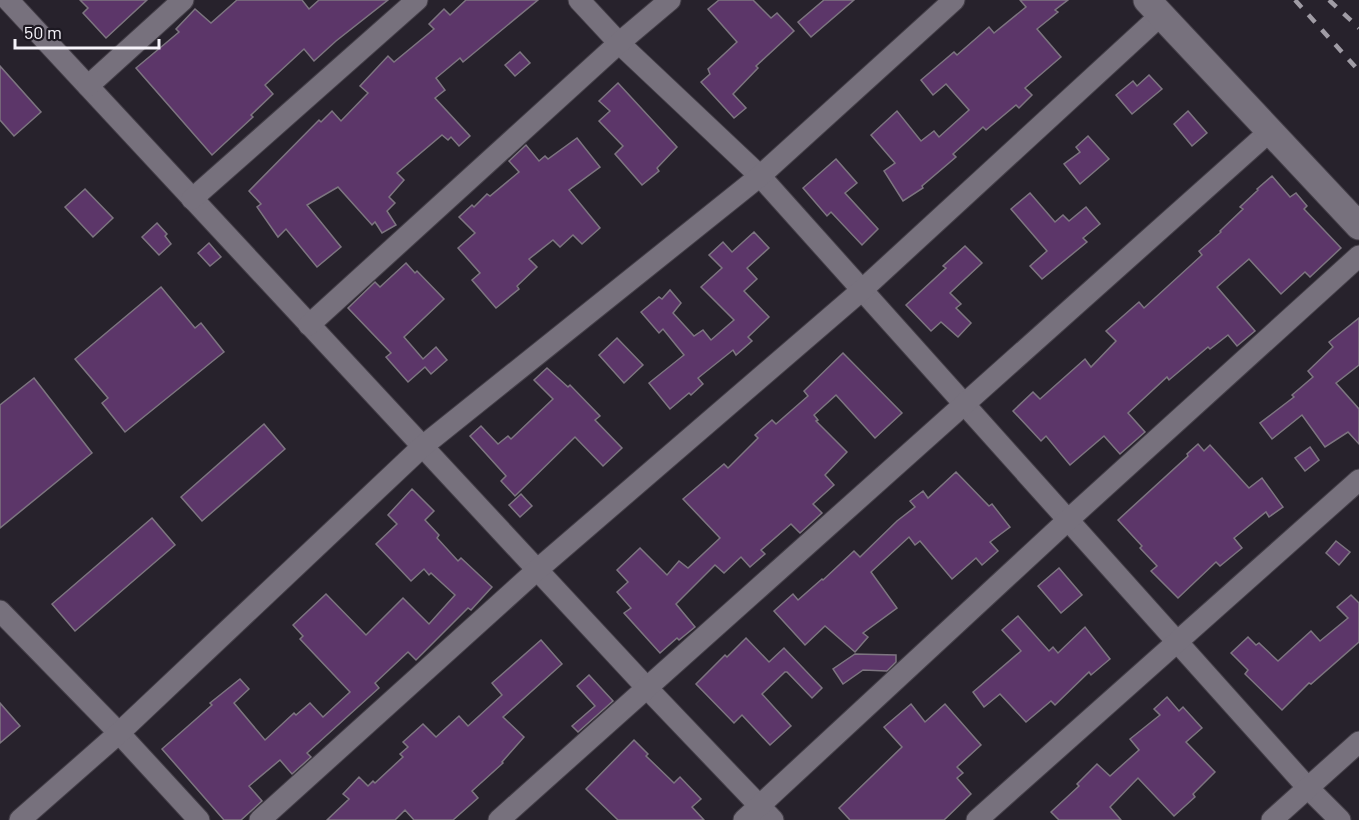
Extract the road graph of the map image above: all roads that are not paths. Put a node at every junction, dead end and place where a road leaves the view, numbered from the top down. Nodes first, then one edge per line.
1 (8, 0) edge
2 (183, 0) edge
3 (417, 0) edge
4 (579, 0) edge
5 (670, 0) edge
6 (954, 0) edge
7 (1154, 7) edge
8 (619, 43) junction
9 (88, 86) junction
10 (1270, 131) junction
11 (760, 176) junction
12 (192, 199) junction
13 (1359, 226) edge
14 (1359, 256) edge
15 (862, 290) junction
16 (309, 325) junction
17 (964, 404) junction
18 (423, 446) junction
19 (1359, 480) edge
20 (1068, 520) junction
21 (537, 570) junction
22 (0, 611) edge
23 (1177, 642) junction
24 (647, 688) junction
25 (119, 734) junction
26 (1359, 742) edge
27 (1308, 788) junction
28 (767, 813) edge
29 (20, 820) edge
30 (199, 820) edge
31 (260, 820) edge
32 (499, 820) edge
33 (744, 820) edge
34 (977, 820) edge
35 (1272, 820) edge
36 (1340, 820) edge

1 - 9 street
2 - 9 street
3 - 12 street
4 - 8 street
5 - 8 street
6 - 11 street
7 - 10 street
7 - 15 street
8 - 11 street
8 - 16 street
9 - 12 street
10 - 13 street
10 - 17 street
11 - 15 street
11 - 18 street
12 - 16 street
14 - 20 street
15 - 17 street
15 - 21 street
16 - 18 street
17 - 20 street
17 - 24 street
18 - 21 street
18 - 25 street
19 - 23 street
20 - 23 street
20 - 28 street
21 - 24 street
21 - 31 street
22 - 25 street
23 - 27 street
23 - 34 street
24 - 28 street
24 - 32 street
25 - 29 street
25 - 30 street
26 - 27 street
27 - 35 street
27 - 36 street
28 - 33 street

